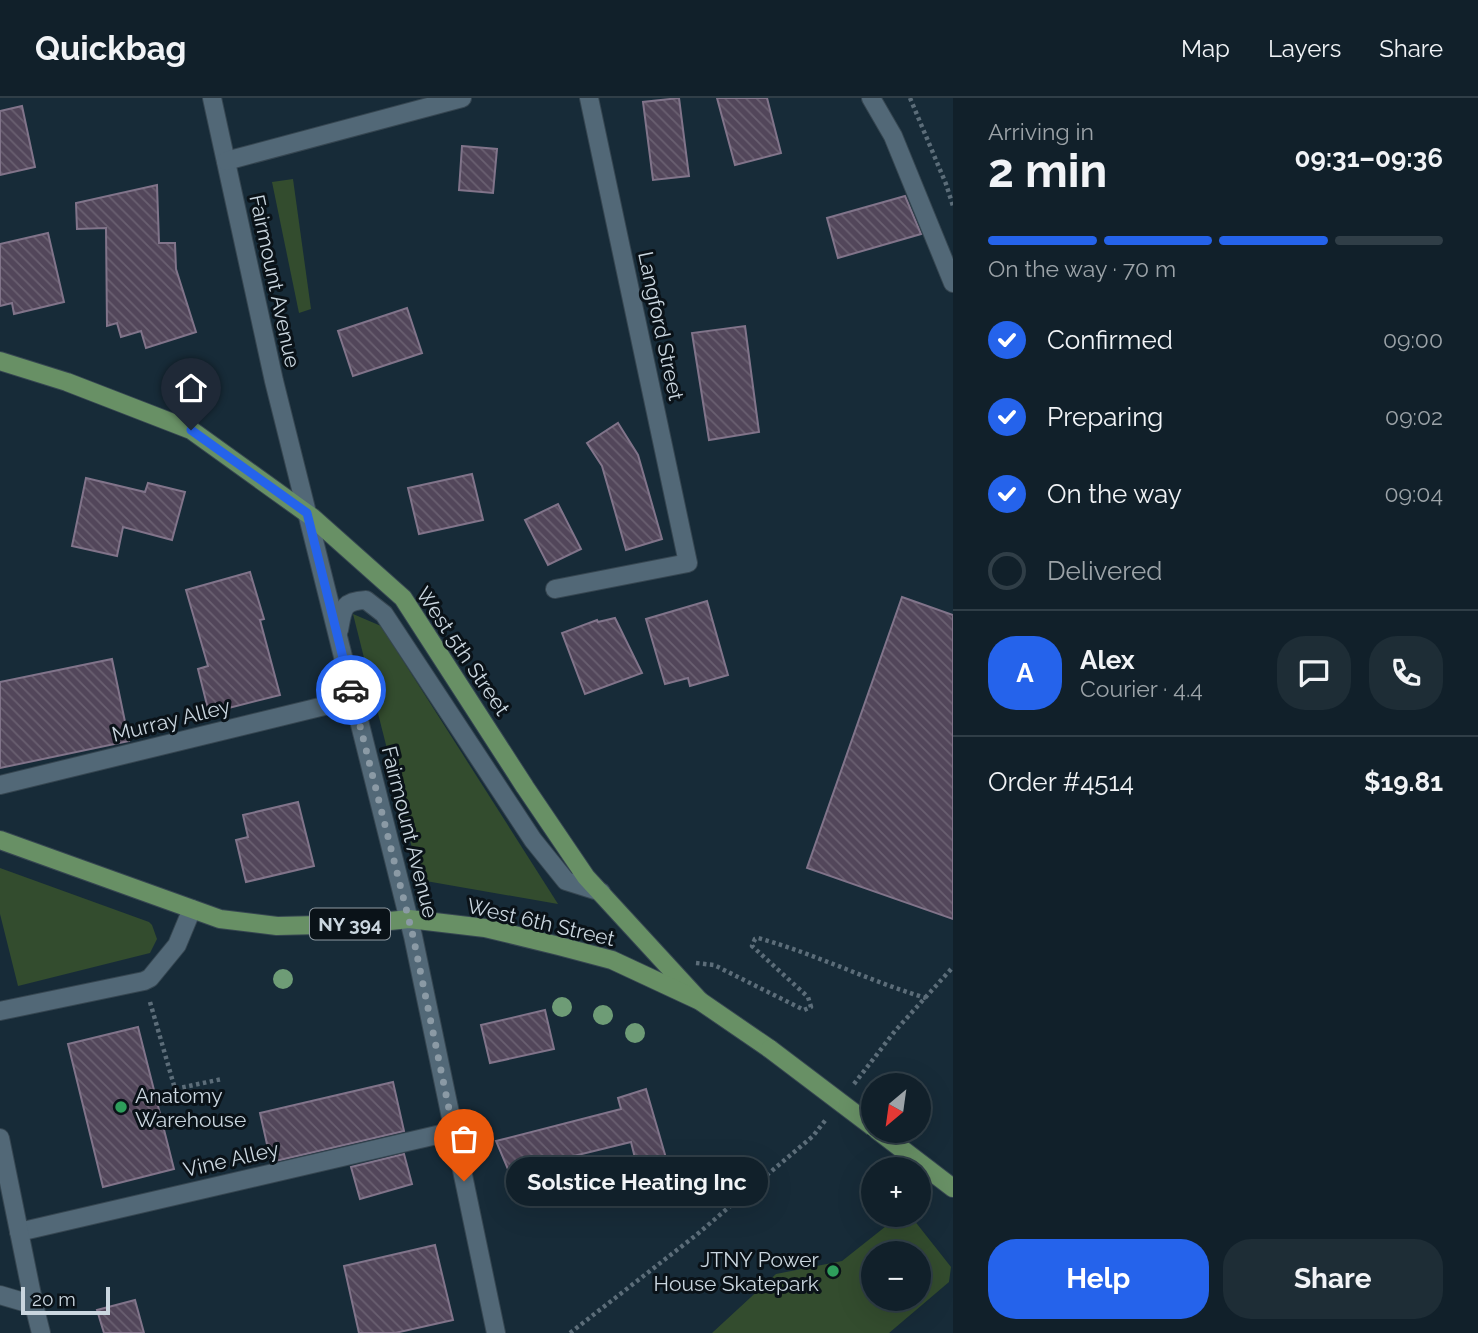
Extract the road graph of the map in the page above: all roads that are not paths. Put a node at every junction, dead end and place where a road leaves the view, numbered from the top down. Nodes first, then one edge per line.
1 (212, 98) edge
2 (462, 98) edge
3 (589, 98) edge
4 (871, 98) edge
5 (226, 161) junction
6 (953, 283) edge
7 (0, 361) edge
8 (307, 513) junction
9 (555, 589) dead end
10 (338, 637) junction
11 (353, 699) junction
12 (0, 785) edge
13 (0, 840) edge
14 (601, 892) junction
15 (192, 909) junction
16 (409, 919) junction
17 (700, 1001) junction
18 (0, 1011) edge
19 (861, 1118) edge
20 (454, 1131) junction
21 (0, 1138) edge
22 (894, 1143) edge
23 (953, 1188) edge
24 (19, 1232) junction
25 (0, 1295) edge
26 (33, 1305) junction
27 (41, 1333) edge
28 (496, 1333) edge

1 - 5 street, Fairmount Avenue
2 - 5 street
3 - 9 street, Langford Street
4 - 6 street
5 - 8 street, Fairmount Avenue
7 - 8 main road, West 5th Street / NY 394
8 - 10 street, Fairmount Avenue
8 - 14 main road, West 5th Street / NY 394
10 - 11 street, Fairmount Avenue
10 - 14 street
11 - 12 street, Murray Alley
11 - 16 street, Fairmount Avenue
13 - 15 main road, West 6th Street / NY 394
14 - 17 main road, West 5th Street / NY 394
15 - 16 main road, West 6th Street / NY 394
15 - 18 street
16 - 17 main road, West 6th Street / NY 394
16 - 20 street, Fairmount Avenue
17 - 19 main road, West 6th Street / NY 394, bridge
20 - 24 street, Vine Alley
20 - 28 street, Fairmount Avenue
21 - 24 street
22 - 23 main road, NY 394
24 - 26 street
25 - 26 street
26 - 27 street

